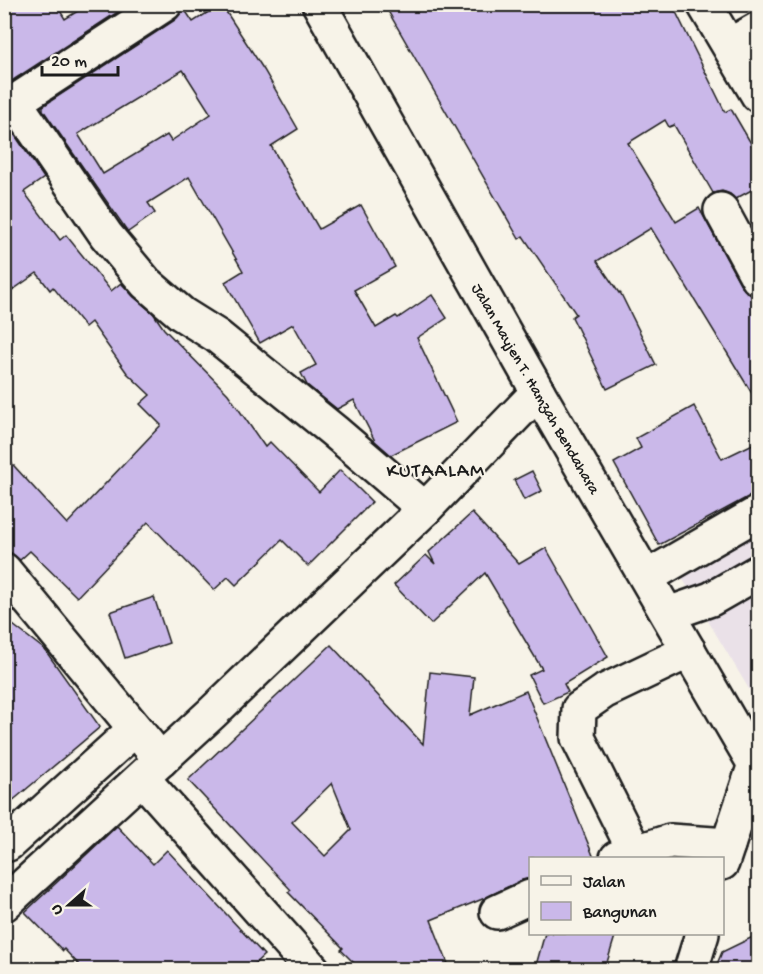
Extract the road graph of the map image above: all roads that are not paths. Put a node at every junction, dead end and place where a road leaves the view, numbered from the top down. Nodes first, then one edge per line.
1 (165, 4) edge
2 (704, 4) edge
3 (319, 5) edge
4 (759, 29) edge
5 (730, 45) junction
6 (759, 95) edge
7 (10, 105) edge
8 (721, 210) dead end
9 (759, 278) edge
10 (538, 392) junction
11 (425, 509) junction
12 (759, 513) edge
13 (4, 570) edge
14 (759, 572) edge
15 (646, 577) junction
16 (668, 614) junction
17 (689, 651) junction
18 (135, 729) junction
19 (757, 767) edge
20 (151, 769) junction
21 (4, 845) edge
22 (725, 854) edge
23 (626, 855) edge
24 (529, 898) edge
25 (4, 904) edge
26 (497, 912) dead end
27 (701, 935) edge
28 (313, 969) edge
29 (691, 969) edge

1 - 7 street
2 - 5 street
3 - 10 street, Jalan Mayjen T. Hamzah Bendahara
4 - 5 street
5 - 6 street
7 - 11 street
8 - 9 street
10 - 11 street
10 - 15 street, Jalan Mayjen T. Hamzah Bendahara
11 - 20 street
12 - 15 street
13 - 18 street
14 - 16 street
15 - 16 street, Jalan Mayjen T. Hamzah Bendahara
16 - 17 street, Jalan Mayjen T. Hamzah Bendahara
17 - 19 street, Jalan Mayjen T. Hamzah Bendahara
17 - 23 street
18 - 20 street
18 - 21 street
19 - 22 street
20 - 25 street
20 - 28 street
22 - 23 street
24 - 26 street
27 - 29 street

